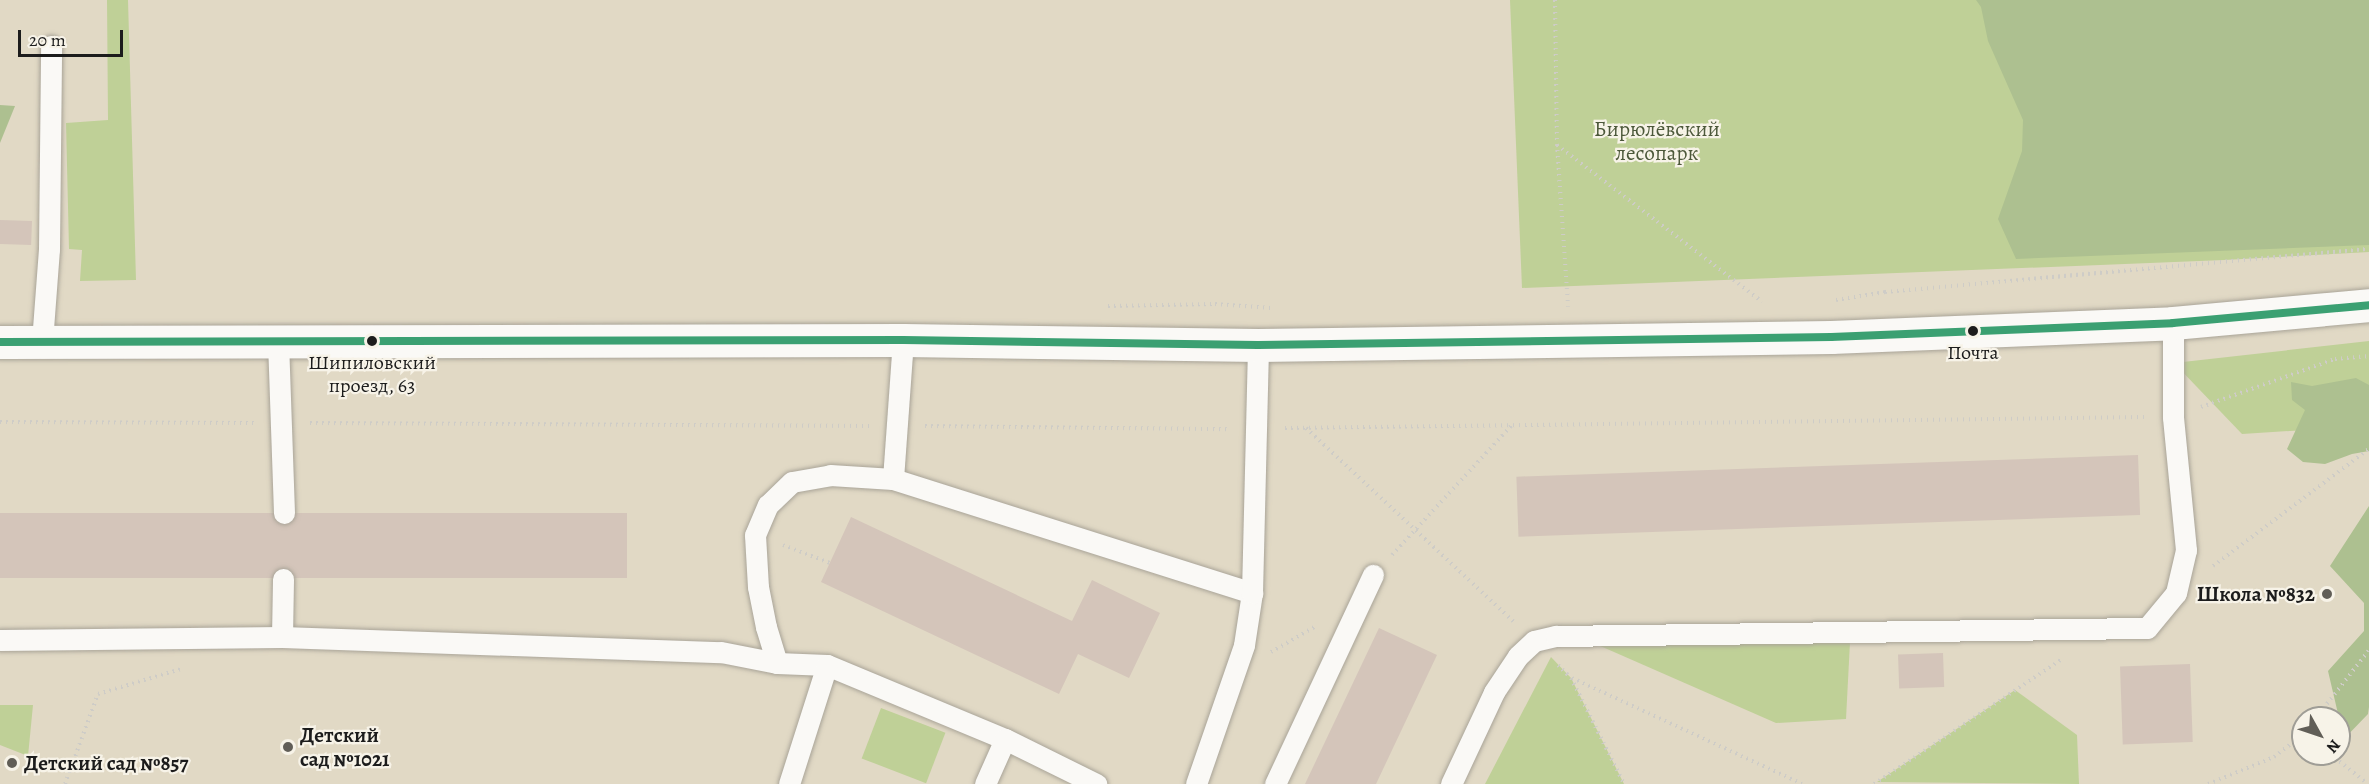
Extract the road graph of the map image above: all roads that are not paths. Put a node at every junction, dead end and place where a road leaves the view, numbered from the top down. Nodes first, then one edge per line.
1 (51, 46) dead end
2 (2369, 305) edge
3 (2173, 323) junction
4 (903, 340) junction
5 (278, 341) junction
6 (0, 342) edge
7 (42, 342) junction
8 (1258, 345) junction
9 (893, 479) junction
10 (284, 513) dead end
11 (1373, 575) road end
12 (284, 579) dead end
13 (1252, 593) junction
14 (282, 637) junction
15 (0, 640) edge
16 (777, 663) junction
17 (827, 665) junction
18 (1005, 739) junction
19 (789, 784) edge
20 (985, 784) edge
21 (1096, 784) edge
22 (1196, 784) edge
23 (1275, 784) edge
24 (1451, 784) edge

1 - 7 lane
2 - 3 main road
3 - 8 main road
3 - 24 lane
4 - 5 main road
4 - 8 main road
4 - 9 lane
5 - 7 main road
5 - 10 lane
6 - 7 main road
8 - 13 lane
9 - 13 lane
9 - 16 lane
11 - 23 lane
12 - 14 lane
13 - 22 lane
14 - 15 lane
14 - 16 lane
16 - 17 lane
17 - 18 lane
17 - 19 lane
18 - 20 lane
18 - 21 lane

